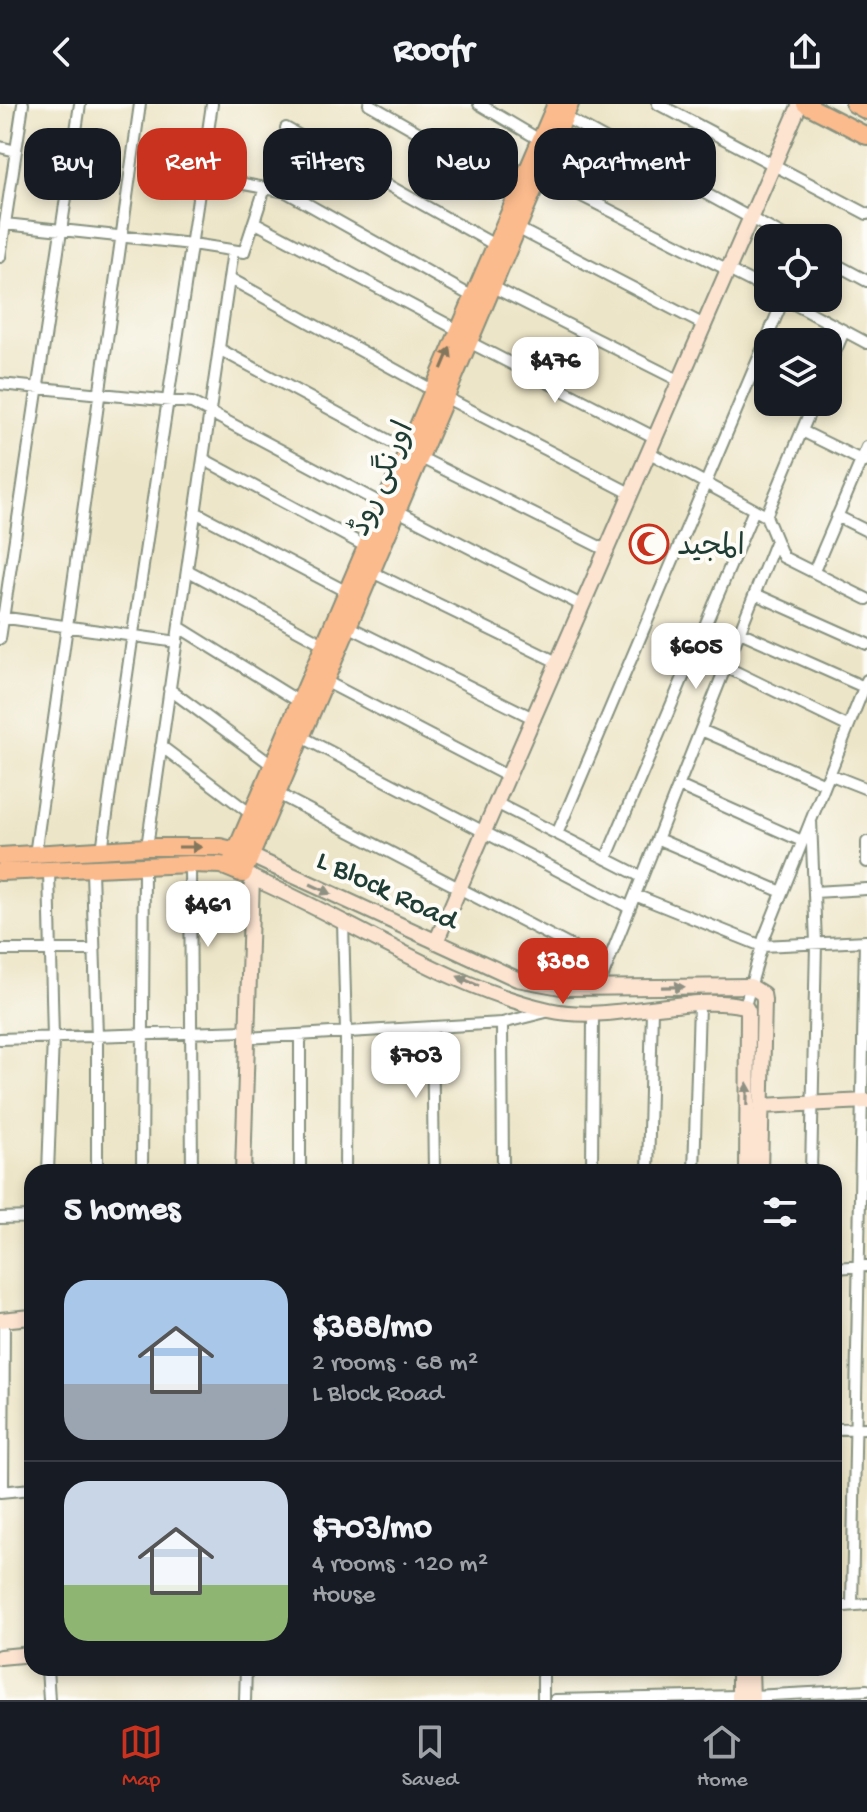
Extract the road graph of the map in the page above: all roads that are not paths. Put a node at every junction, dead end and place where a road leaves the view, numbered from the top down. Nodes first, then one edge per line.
1 (21, 104) edge
2 (80, 104) edge
3 (140, 104) edge
4 (212, 104) edge
5 (369, 104) edge
6 (479, 104) edge
7 (658, 104) edge
8 (802, 104) edge
9 (854, 104) edge
10 (564, 108) edge
11 (867, 111) edge
12 (209, 128) edge
13 (549, 128) edge
14 (557, 128) edge
15 (534, 136) edge
16 (867, 136) edge
17 (0, 147) edge
18 (16, 151) junction
19 (534, 154) edge
20 (773, 164) junction
21 (392, 187) edge
22 (534, 189) edge
23 (519, 190) junction
24 (263, 194) edge
25 (4, 196) edge
26 (198, 200) edge
27 (300, 200) edge
28 (591, 200) edge
29 (867, 214) edge
30 (749, 217) junction
31 (254, 222) junction
32 (5, 224) junction
33 (762, 224) edge
34 (517, 228) junction
35 (60, 230) junction
36 (122, 236) junction
37 (1, 243) edge
38 (192, 244) junction
39 (495, 245) junction
40 (233, 251) junction
41 (0, 257) edge
42 (728, 268) junction
43 (842, 268) edge
44 (229, 278) junction
45 (867, 281) edge
46 (754, 282) edge
47 (493, 287) junction
48 (473, 297) junction
49 (778, 312) edge
50 (809, 312) edge
51 (704, 325) junction
52 (844, 331) junction
53 (464, 336) junction
54 (842, 336) edge
55 (867, 343) edge
56 (219, 349) junction
57 (680, 381) junction
58 (0, 384) edge
59 (37, 388) junction
60 (100, 394) junction
61 (439, 394) junction
62 (169, 401) junction
63 (210, 412) junction
64 (808, 416) edge
65 (802, 431) junction
66 (656, 438) junction
67 (867, 447) edge
68 (650, 453) junction
69 (414, 454) junction
70 (203, 459) junction
71 (864, 462) edge
72 (705, 483) junction
73 (632, 494) junction
74 (391, 508) junction
75 (754, 510) junction
76 (195, 512) junction
77 (766, 516) junction
78 (837, 516) junction
79 (867, 531) edge
80 (776, 540) junction
81 (367, 547) junction
82 (608, 551) junction
83 (187, 570) junction
84 (370, 571) junction
85 (814, 571) junction
86 (347, 592) junction
87 (755, 594) junction
88 (867, 599) edge
89 (583, 606) junction
90 (2, 617) edge
91 (348, 626) junction
92 (67, 627) junction
93 (179, 627) junction
94 (740, 632) junction
95 (131, 637) junction
96 (0, 639) edge
97 (177, 642) junction
98 (867, 644) edge
99 (325, 645) junction
100 (559, 663) junction
101 (726, 667) junction
102 (318, 677) junction
103 (866, 683) edge
104 (169, 689) junction
105 (298, 701) junction
106 (535, 719) junction
107 (847, 726) junction
108 (701, 730) junction
109 (302, 737) junction
110 (161, 746) junction
111 (272, 765) junction
112 (509, 777) junction
113 (827, 779) junction
114 (679, 786) junction
115 (867, 789) edge
116 (278, 794) junction
117 (498, 804) junction
118 (258, 819) junction
119 (811, 820) junction
120 (485, 833) junction
121 (557, 834) junction
122 (658, 839) junction
123 (802, 841) junction
124 (867, 842) edge
125 (147, 847) junction
126 (102, 851) junction
127 (243, 852) junction
128 (35, 855) junction
129 (0, 856) edge
130 (606, 859) junction
131 (867, 862) edge
132 (190, 864) junction
133 (144, 868) junction
134 (92, 870) junction
135 (49, 871) junction
136 (0, 872) edge
137 (241, 873) junction
138 (642, 877) junction
139 (460, 889) junction
140 (867, 889) edge
141 (782, 892) junction
142 (814, 892) junction
143 (635, 895) junction
144 (630, 908) junction
145 (343, 922) junction
146 (866, 941) edge
147 (436, 942) junction
148 (816, 943) junction
149 (762, 946) junction
150 (0, 950) edge
151 (50, 950) junction
152 (94, 950) junction
153 (607, 965) junction
154 (750, 986) junction
155 (598, 988) junction
156 (699, 1004) junction
157 (745, 1006) junction
158 (652, 1009) junction
159 (551, 1011) junction
160 (593, 1013) junction
161 (502, 1023) junction
162 (432, 1027) junction
163 (346, 1032) junction
164 (191, 1034) junction
165 (246, 1035) junction
166 (300, 1035) junction
167 (142, 1036) junction
168 (97, 1037) junction
169 (53, 1038) junction
170 (0, 1039) edge
171 (865, 1101) edge
172 (813, 1104) junction
173 (761, 1106) junction
174 (48, 1164) edge
175 (97, 1164) edge
176 (142, 1164) edge
177 (192, 1164) edge
178 (243, 1164) edge
179 (300, 1164) edge
180 (345, 1164) edge
181 (434, 1164) edge
182 (503, 1164) edge
183 (592, 1164) edge
184 (648, 1164) edge
185 (694, 1164) edge
186 (747, 1164) edge
187 (760, 1164) edge
188 (811, 1164) edge
189 (24, 1217) edge
190 (0, 1218) edge
191 (863, 1266) edge
192 (842, 1267) edge
193 (24, 1318) edge
194 (2, 1320) edge
195 (854, 1428) junction
196 (867, 1428) edge
197 (842, 1429) edge
198 (24, 1490) edge
199 (1, 1492) edge
200 (867, 1604) edge
201 (852, 1605) junction
202 (842, 1606) edge
203 (24, 1655) edge
204 (0, 1657) edge
205 (48, 1676) edge
206 (246, 1676) edge
207 (543, 1676) edge
208 (741, 1676) edge
209 (749, 1676) edge
210 (867, 1690) edge
211 (850, 1695) edge
212 (801, 1697) edge
213 (745, 1698) edge
214 (636, 1699) edge
215 (682, 1699) edge
216 (49, 1700) edge
217 (245, 1700) edge
218 (543, 1700) edge
219 (555, 1700) edge
220 (588, 1700) edge

1 - 18 street
2 - 35 street
3 - 36 street
4 - 12 street
5 - 23 street
6 - 15 street
7 - 20 street
8 - 16 main road
8 - 20 main road
9 - 11 main road
10 - 13 main road, اورنگی روڈ
10 - 14 main road, اورنگی روڈ
10 - 30 street
17 - 18 street
18 - 25 street
19 - 23 main road, اورنگی روڈ
20 - 29 street
20 - 30 main road
21 - 39 street
22 - 34 main road, اورنگی روڈ
23 - 39 main road, اورنگی روڈ
24 - 31 street
25 - 32 street
26 - 38 street
27 - 48 street
28 - 42 street
30 - 33 street
30 - 42 main road
31 - 40 street
31 - 53 street
32 - 35 street
32 - 37 street
34 - 47 main road, اورنگی روڈ
34 - 51 street
35 - 36 street
35 - 59 street
36 - 38 street
36 - 60 street
37 - 41 street
38 - 40 street
38 - 62 street
39 - 48 main road, اورنگی روڈ
40 - 44 street
42 - 46 street
42 - 51 main road
43 - 45 street
44 - 56 street
44 - 61 street
47 - 53 main road, اورنگی روڈ
47 - 57 street
48 - 53 main road, اورنگی روڈ
49 - 72 street
50 - 52 street
51 - 57 main road
52 - 54 street
52 - 55 street
53 - 61 main road, اورنگی روڈ
53 - 66 street
56 - 63 street
56 - 69 street
57 - 66 main road
58 - 59 street
59 - 60 street
59 - 90 street
60 - 62 street
60 - 92 street
61 - 69 main road, اورنگی روڈ
61 - 73 street
62 - 63 street
62 - 95 street
63 - 70 street
63 - 74 street
64 - 65 street
65 - 71 street
65 - 77 street
66 - 68 main road
67 - 71 street
68 - 72 street
68 - 73 main road
69 - 74 main road, اورنگی روڈ
69 - 82 street
70 - 76 street
70 - 81 street
71 - 78 street
72 - 75 street
72 - 121 street
73 - 82 main road
74 - 81 main road, اورنگی روڈ
74 - 84 main road, اورنگی روڈ
74 - 89 street
75 - 77 street
75 - 130 street
76 - 83 street
76 - 86 street
77 - 80 street
78 - 79 street
78 - 85 street
80 - 85 street
80 - 87 street
81 - 86 main road, اورنگی روڈ
82 - 89 main road
83 - 93 street
83 - 99 street
84 - 91 main road, اورنگی روڈ
84 - 100 street
85 - 88 street
86 - 99 main road, اورنگی روڈ
87 - 94 street
87 - 98 street
89 - 100 main road
90 - 92 street
90 - 96 street
91 - 102 main road, اورنگی روڈ
91 - 106 street
92 - 95 street
92 - 128 street
93 - 97 street
93 - 105 street
94 - 101 street
94 - 103 street
95 - 97 street
95 - 126 street
97 - 104 street
99 - 102 main road, اورنگی روڈ
100 - 106 main road
101 - 107 street
101 - 108 street
102 - 105 main road, اورنگی روڈ
102 - 109 main road, اورنگی روڈ
102 - 112 street
103 - 107 street
104 - 110 street
104 - 111 street
105 - 111 main road, اورنگی روڈ
106 - 112 main road
107 - 113 street
108 - 113 street
108 - 114 street
109 - 116 main road, اورنگی روڈ
109 - 120 street
110 - 118 street
110 - 125 street
111 - 118 main road, اورنگی روڈ
112 - 117 main road
113 - 115 street
113 - 119 street
114 - 122 street
114 - 123 street
116 - 118 main road, اورنگی روڈ
116 - 139 street
117 - 120 main road
117 - 121 street
118 - 127 main road, اورنگی روڈ
119 - 123 street
119 - 142 street
120 - 139 main road
120 - 144 street
121 - 130 street
122 - 138 street
122 - 141 street
123 - 141 street
124 - 131 street
125 - 126 main road, L Block Road
125 -> 127 main road, L Block Road
126 - 128 main road, L Block Road
127 - 137 main road, اورنگی روڈ
127 -> 147 main road, L Block Road
128 - 129 main road, L Block Road
130 - 138 street
132 - 133 main road, L Block Road
132 - 137 main road, L Block Road
132 - 164 street
133 - 134 main road, L Block Road
133 - 167 street
134 - 135 main road, L Block Road
134 - 152 street
135 - 136 main road, L Block Road
135 - 151 street
137 - 145 main road, L Block Road
137 - 165 main road
138 - 143 street
139 - 147 main road
139 - 153 street
140 - 142 street
141 - 149 street
142 - 148 street
143 - 144 street
143 - 149 street
144 - 153 street
159 -> 145 main road, L Block Road
145 - 163 street
146 - 148 street
146 - 171 street
147 - 155 main road, L Block Road
148 - 149 street
148 - 172 street
149 - 154 street
150 - 151 street
151 - 152 street
151 - 169 street
152 - 168 street
153 - 155 street
155 -> 154 main road, L Block Road
154 - 157 street
154 - 173 main road
156 - 157 main road, L Block Road
156 - 158 main road, L Block Road
156 - 185 street
186 -> 157 main road
158 - 160 main road, L Block Road
158 - 184 street
159 - 160 main road, L Block Road
159 - 161 street
160 - 183 street
161 - 162 street
161 - 182 street
162 - 163 street
162 - 181 street
163 - 166 street
163 - 180 street
164 - 165 street
164 - 167 street
164 - 177 street
165 - 166 street
165 - 178 main road
166 - 179 street
167 - 168 street
167 - 176 street
168 - 169 street
168 - 175 street
169 - 170 street
169 - 174 street
171 - 172 main road
171 - 191 street
172 - 173 main road
172 - 188 street
173 - 187 main road
189 - 190 street
191 - 192 street
191 - 195 street
193 - 194 main road
194 - 199 street
195 - 196 street
195 - 197 street
195 - 201 street
198 - 199 street
200 - 201 street
201 - 202 street
203 - 204 main road
205 - 216 street
206 - 217 street
207 - 218 street
208 - 213 main road
209 - 213 main road
210 - 211 street
211 - 212 street
212 - 213 street
213 - 215 street
214 - 215 street
214 - 220 street
219 - 220 street

